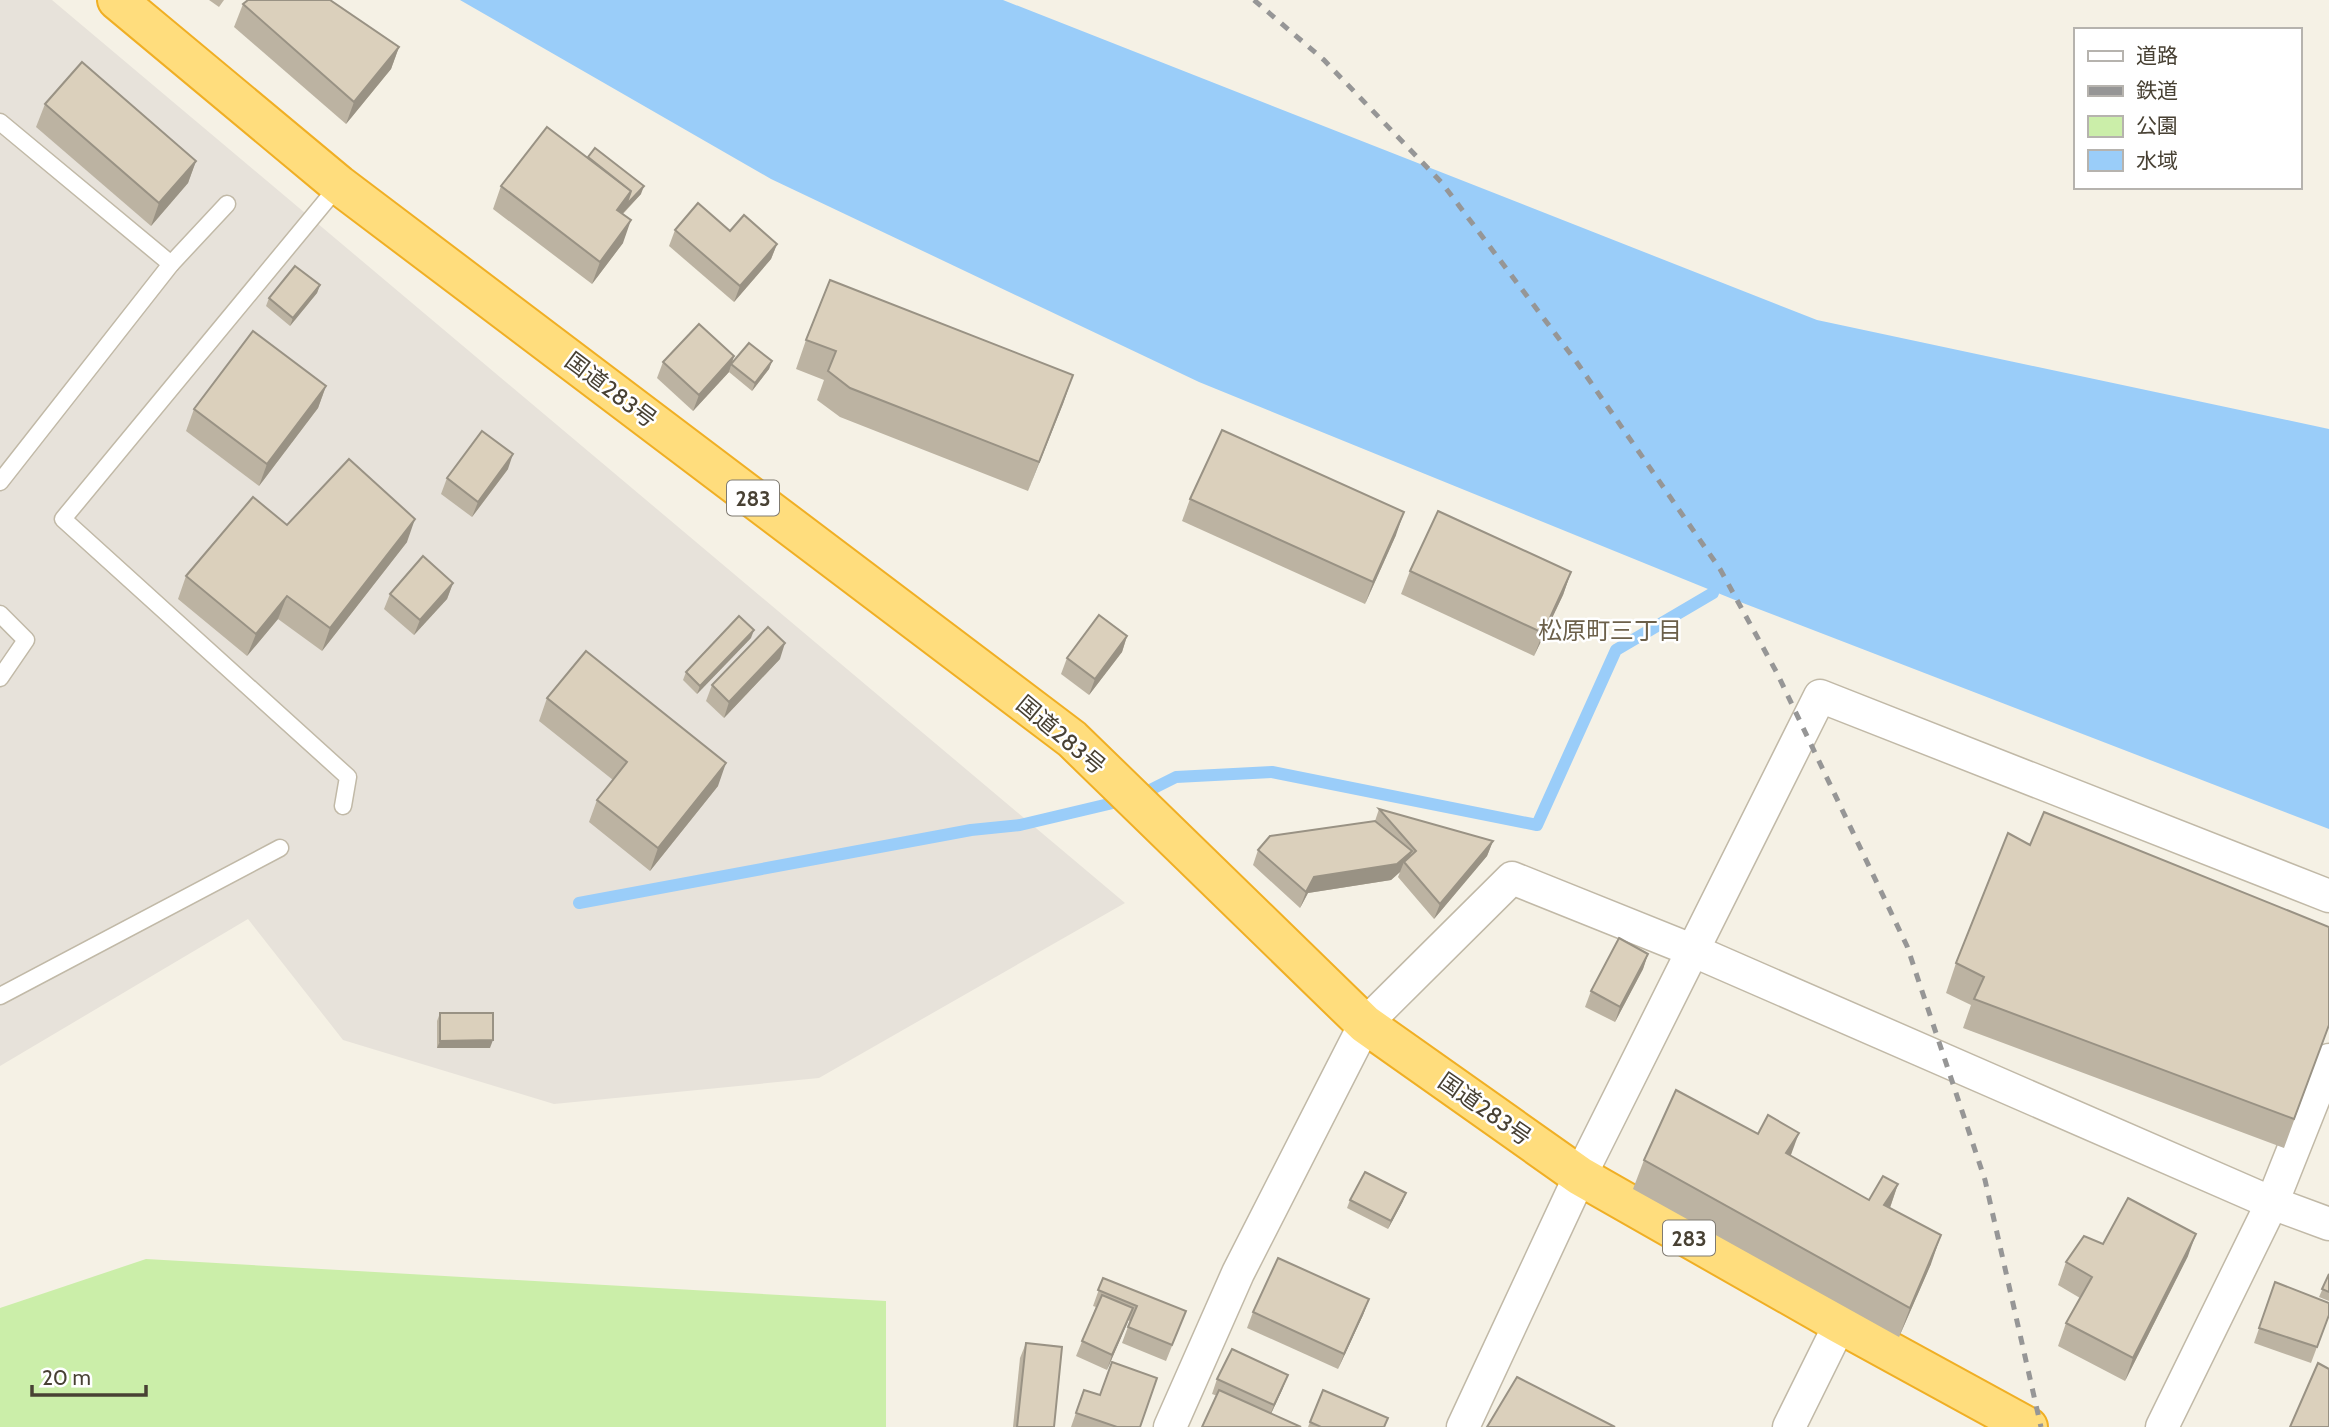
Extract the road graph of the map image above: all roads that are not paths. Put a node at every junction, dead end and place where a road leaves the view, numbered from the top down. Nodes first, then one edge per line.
1 (117, 0) edge
2 (0, 122) edge
3 (339, 185) junction
4 (227, 204) dead end
5 (171, 264) junction
6 (0, 482) edge
7 (0, 614) edge
8 (0, 678) edge
9 (343, 806) dead end
10 (280, 848) dead end
11 (2329, 896) edge
12 (1694, 951) junction
13 (0, 996) edge
14 (1366, 1024) junction
15 (2329, 1060) edge
16 (1580, 1177) junction
17 (2272, 1203) junction
18 (2329, 1224) edge
19 (1840, 1324) junction
20 (1170, 1427) edge
21 (1463, 1427) edge
22 (1789, 1427) edge
23 (2028, 1427) edge
24 (2162, 1427) edge

1 - 3 highway, 国道283号 / 283
2 - 5 lane
3 - 9 lane
3 - 14 highway, 国道283号 / 283
4 - 5 lane
5 - 6 lane
7 - 8 lane
10 - 13 lane
11 - 12 street
12 - 14 street
12 - 16 street
12 - 17 street
14 - 16 highway, 国道283号 / 283
14 - 20 street
15 - 17 street
16 - 19 highway, 国道283号 / 283
16 - 21 street
17 - 18 street
17 - 24 street
19 - 22 street
19 - 23 highway, 国道283号 / 283

